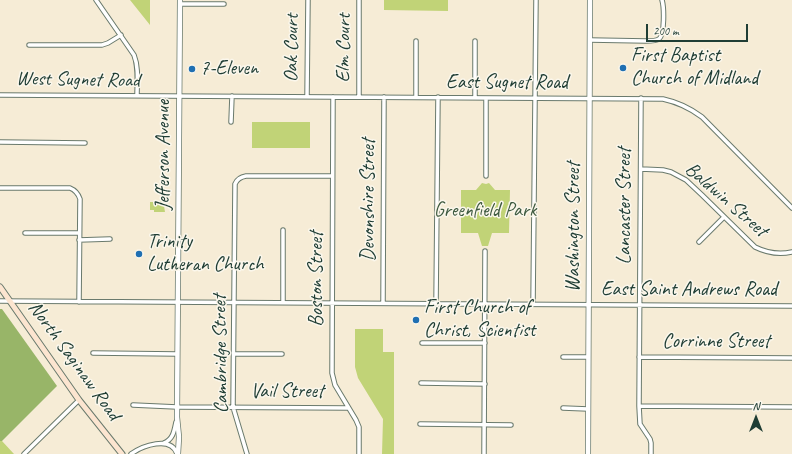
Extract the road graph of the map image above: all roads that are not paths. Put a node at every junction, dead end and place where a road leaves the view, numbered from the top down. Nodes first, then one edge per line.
1 (96, 0) edge
2 (308, 0) edge
3 (360, 0) edge
4 (536, 0) edge
5 (590, 0) edge
6 (662, 0) edge
7 (180, 2) edge
8 (224, 4) dead end
9 (121, 35) junction
10 (590, 40) junction
11 (416, 41) dead end
12 (475, 41) dead end
13 (29, 45) dead end
14 (0, 95) edge
15 (137, 96) junction
16 (179, 96) junction
17 (232, 96) junction
18 (307, 97) junction
19 (333, 97) junction
20 (358, 97) junction
21 (384, 97) junction
22 (416, 97) junction
23 (438, 97) junction
24 (475, 98) junction
25 (486, 98) junction
26 (535, 98) junction
27 (590, 98) junction
28 (641, 98) junction
29 (231, 122) dead end
30 (0, 142) edge
31 (85, 143) dead end
32 (641, 169) junction
33 (332, 176) junction
34 (486, 176) dead end
35 (0, 188) edge
36 (792, 208) edge
37 (724, 217) junction
38 (283, 230) dead end
39 (25, 233) dead end
40 (79, 233) junction
41 (79, 240) junction
42 (110, 240) dead end
43 (699, 242) dead end
44 (485, 251) dead end
45 (792, 252) edge
46 (0, 287) edge
47 (0, 301) edge
48 (10, 301) junction
49 (79, 302) junction
50 (178, 302) junction
51 (234, 302) junction
52 (283, 302) junction
53 (332, 303) junction
54 (383, 303) junction
55 (436, 304) junction
56 (486, 304) junction
57 (533, 304) junction
58 (588, 304) junction
59 (640, 305) junction
60 (792, 306) edge
61 (422, 343) dead end
62 (485, 343) junction
63 (93, 353) dead end
64 (177, 354) junction
65 (234, 354) junction
66 (282, 354) dead end
67 (563, 357) dead end
68 (588, 357) junction
69 (639, 357) junction
70 (792, 358) edge
71 (421, 383) dead end
72 (485, 384) junction
73 (79, 400) junction
74 (133, 405) dead end
75 (177, 406) junction
76 (639, 406) junction
77 (233, 407) junction
78 (792, 407) edge
79 (348, 408) junction
80 (562, 408) dead end
81 (588, 409) junction
82 (177, 417) junction
83 (420, 424) dead end
84 (485, 424) junction
85 (511, 425) dead end
86 (159, 444) junction
87 (24, 454) edge
88 (122, 454) edge
89 (131, 454) edge
90 (177, 454) edge
91 (247, 454) edge
92 (359, 454) edge
93 (484, 454) edge
94 (588, 454) edge
95 (651, 454) edge

1 - 9 street
2 - 18 street, Oak Court
3 - 20 street, Elm Court
4 - 26 street
5 - 10 street, Washington Street
6 - 10 street
7 - 8 street
7 - 16 street, Jefferson Avenue
9 - 13 street
9 - 15 street
10 - 27 street, Washington Street
11 - 22 street
12 - 24 street
14 - 15 street, West Sugnet Road
15 - 16 street, West Sugnet Road
16 - 17 street, East Sugnet Road
16 - 50 street, Jefferson Avenue
17 - 18 street, East Sugnet Road
17 - 29 street
18 - 19 street, East Sugnet Road
19 - 20 street, East Sugnet Road
19 - 33 street, Boston Street
20 - 21 street, East Sugnet Road
21 - 22 street, East Sugnet Road
21 - 54 street, Devonshire Street
22 - 23 street, East Sugnet Road
23 - 24 street, East Sugnet Road
23 - 55 street
24 - 25 street, East Sugnet Road
25 - 26 street, East Sugnet Road
25 - 34 street
26 - 27 street, East Sugnet Road
26 - 57 street
27 - 28 street, East Sugnet Road
27 - 58 street, Washington Street
28 - 32 street, Lancaster Street
28 - 36 street, East Sugnet Road
30 - 31 street
32 - 37 street, Baldwin Street
32 - 59 street, Lancaster Street
33 - 51 street, Cambridge Street
33 - 53 street, Boston Street
35 - 40 street
37 - 43 street
37 - 45 street, Baldwin Street
38 - 52 street
39 - 40 street
40 - 41 street
41 - 42 street
41 - 49 street
44 - 56 street
46 - 48 main road, North Saginaw Road
47 - 48 street, East Saint Andrews Road
48 - 49 street, East Saint Andrews Road
48 - 73 main road, North Saginaw Road
49 - 50 street, East Saint Andrews Road
50 - 51 street, East Saint Andrews Road
50 - 64 street, Jefferson Avenue
51 - 52 street, East Saint Andrews Road
51 - 65 street, Cambridge Street
52 - 53 street, East Saint Andrews Road
53 - 54 street, East Saint Andrews Road
53 - 79 street, Boston Street
54 - 55 street, East Saint Andrews Road
55 - 56 street, East Saint Andrews Road
56 - 57 street, East Saint Andrews Road
56 - 62 street
57 - 58 street, East Saint Andrews Road
58 - 59 street, East Saint Andrews Road
58 - 68 street, Washington Street
59 - 60 street, East Saint Andrews Road
59 - 69 street, Lancaster Street
61 - 62 street
62 - 72 street
63 - 64 street
64 - 75 street, Jefferson Avenue
65 - 66 street
65 - 77 street, Cambridge Street
67 - 68 street
68 - 81 street, Washington Street
69 - 70 street, Corrinne Street
69 - 76 street, Lancaster Street
71 - 72 street
72 - 84 street
73 - 87 street
73 - 88 main road, North Saginaw Road
74 - 75 street, Vail Street
75 - 77 street, Vail Street
75 - 82 street, Jefferson Avenue
76 - 78 street
76 - 95 street, Lancaster Street
77 - 79 street, Vail Street
77 - 91 street, Cambridge Street
79 - 92 street, Boston Street
80 - 81 street
81 - 94 street, Washington Street
82 - 86 street
82 - 90 street, Jefferson Avenue
83 - 84 street
84 - 85 street
84 - 93 street
86 - 89 street
86 - 90 street

